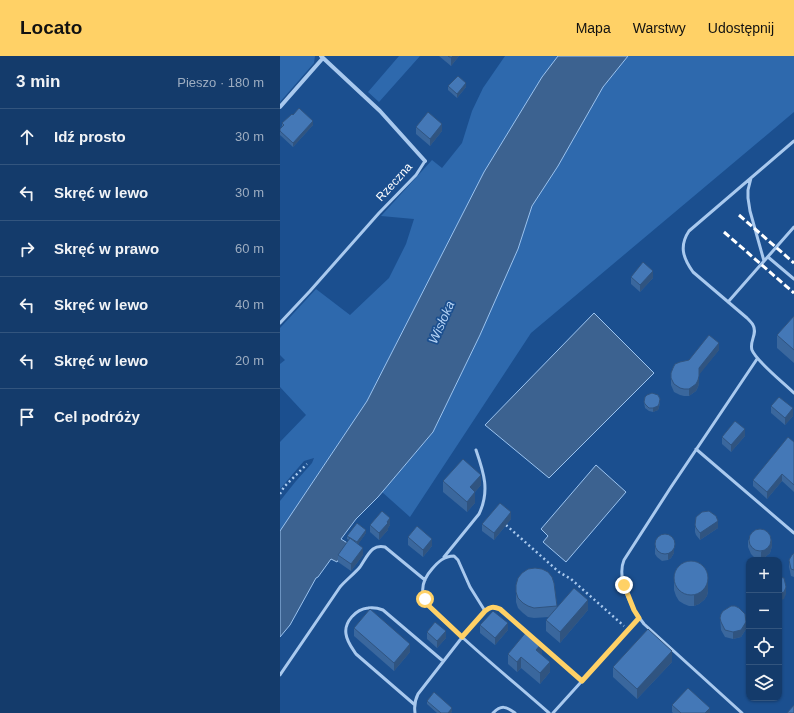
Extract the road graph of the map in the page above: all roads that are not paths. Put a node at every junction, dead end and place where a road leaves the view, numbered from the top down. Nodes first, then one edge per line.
1 (322, 57) edge
2 (280, 107) edge
3 (794, 141) edge
4 (425, 161) joint
5 (751, 177) junction
6 (794, 227) edge
7 (768, 257) junction
8 (764, 261) junction
9 (794, 279) edge
10 (728, 302) junction
11 (280, 323) edge
12 (757, 359) junction
13 (794, 393) edge
14 (696, 449) junction
15 (476, 450) dead end
16 (794, 533) edge
17 (443, 559) junction
18 (425, 580) junction
19 (485, 611) junction
20 (639, 618) junction
21 (462, 637) junction
22 (443, 661) junction
23 (280, 675) edge
24 (582, 681) junction
25 (415, 705) junction
26 (415, 713) edge
27 (493, 713) edge
28 (515, 713) edge
29 (549, 713) edge
30 (552, 713) edge
31 (742, 713) edge

1 - 2 street, Rzeczna
1 - 4 street, Rzeczna
3 - 5 lane
4 - 11 lane, Rzeczna
5 - 8 lane
5 - 10 lane
6 - 7 lane
7 - 8 lane
7 - 9 lane
8 - 10 lane
10 - 12 lane
12 - 13 lane
12 - 14 lane
14 - 16 lane
14 - 20 lane
15 - 17 lane
17 - 18 lane
17 - 19 lane
18 - 21 lane
18 - 23 lane
19 - 21 lane
19 - 24 lane
20 - 24 lane
20 - 31 lane
21 - 22 lane
21 - 29 lane
22 - 25 lane
22 - 25 lane
24 - 30 lane
25 - 26 lane
27 - 28 lane

